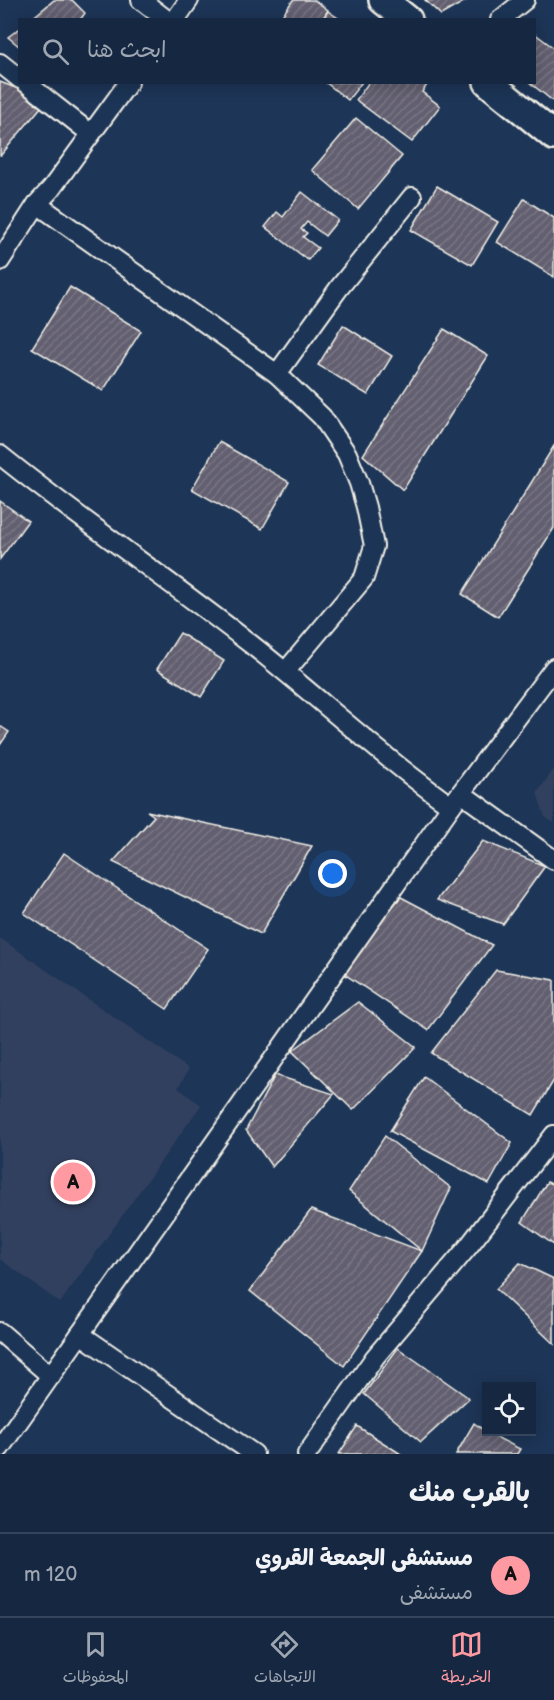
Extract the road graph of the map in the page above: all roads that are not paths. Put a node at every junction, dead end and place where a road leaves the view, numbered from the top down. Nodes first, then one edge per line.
1 (141, 0) edge
2 (189, 0) edge
3 (383, 0) edge
4 (525, 0) edge
5 (164, 18) edge
6 (176, 18) edge
7 (406, 18) edge
8 (502, 18) edge
9 (0, 63) edge
10 (18, 77) edge
11 (28, 84) edge
12 (128, 84) edge
13 (490, 84) edge
14 (91, 134) junction
15 (554, 136) edge
16 (412, 197) dead end
17 (37, 204) junction
18 (0, 261) edge
19 (277, 374) junction
20 (0, 455) edge
21 (554, 668) edge
22 (286, 671) junction
23 (456, 800) junction
24 (554, 861) edge
25 (551, 1144) edge
26 (0, 1332) edge
27 (80, 1334) junction
28 (51, 1376) junction
29 (0, 1448) edge
30 (254, 1454) edge
31 (307, 1454) edge

1 - 5 street
2 - 6 street
3 - 7 street
4 - 8 street
9 - 10 street
11 - 14 street
12 - 14 street
13 - 15 street
14 - 17 street
16 - 19 street
17 - 18 street
17 - 19 street
19 - 22 street
20 - 22 street
21 - 23 street
22 - 23 street
23 - 24 street
23 - 27 street
25 - 31 street
26 - 28 street
27 - 28 street
27 - 30 street
28 - 29 street

